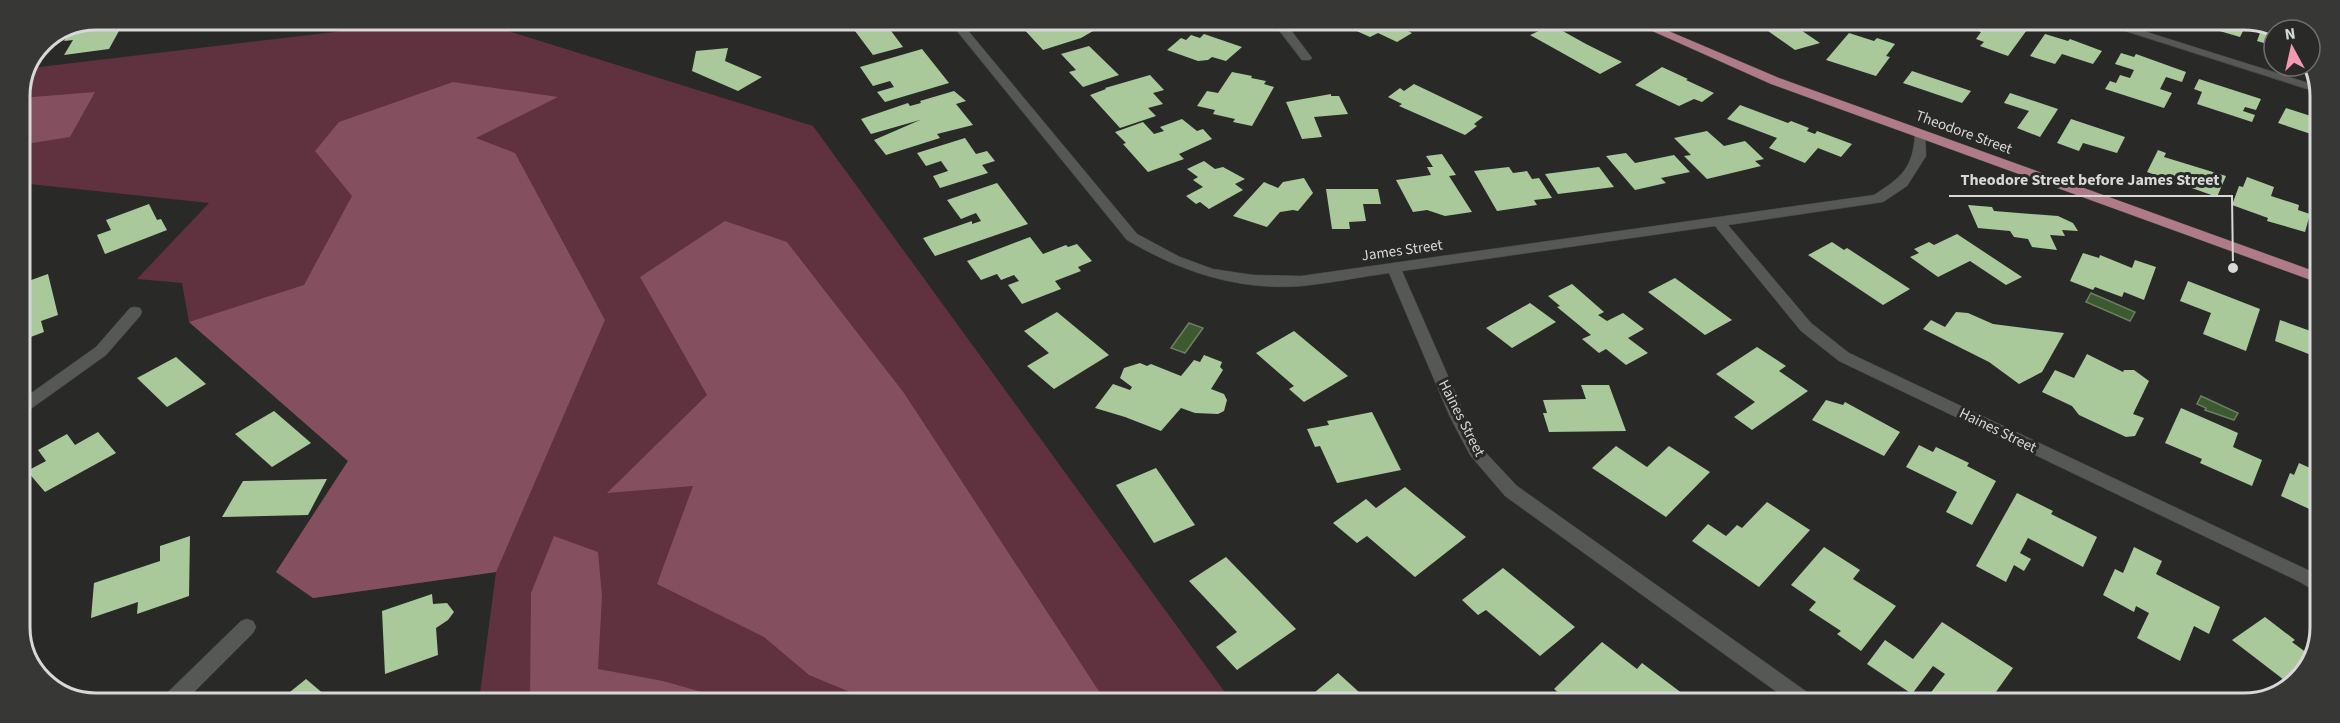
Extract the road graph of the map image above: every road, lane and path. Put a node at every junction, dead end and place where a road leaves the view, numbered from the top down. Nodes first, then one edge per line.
1 (961, 30) edge
2 (1285, 30) edge
3 (1656, 30) edge
4 (2129, 30) edge
5 (1306, 58) dead end
6 (2309, 87) edge
7 (1921, 134) junction
8 (1719, 222) junction
9 (1394, 268) junction
10 (2310, 275) edge
11 (135, 312) dead end
12 (30, 402) edge
13 (2310, 580) edge
14 (247, 627) dead end
15 (180, 693) edge
16 (1793, 693) edge

1 - 9 street, James Street
2 - 5 street
3 - 7 main road, Theodore Street
4 - 6 street
7 - 8 street, James Street
7 - 10 main road, Theodore Street
8 - 9 street, James Street
8 - 13 street, Haines Street
9 - 16 street, Haines Street
11 - 12 street
14 - 15 street

